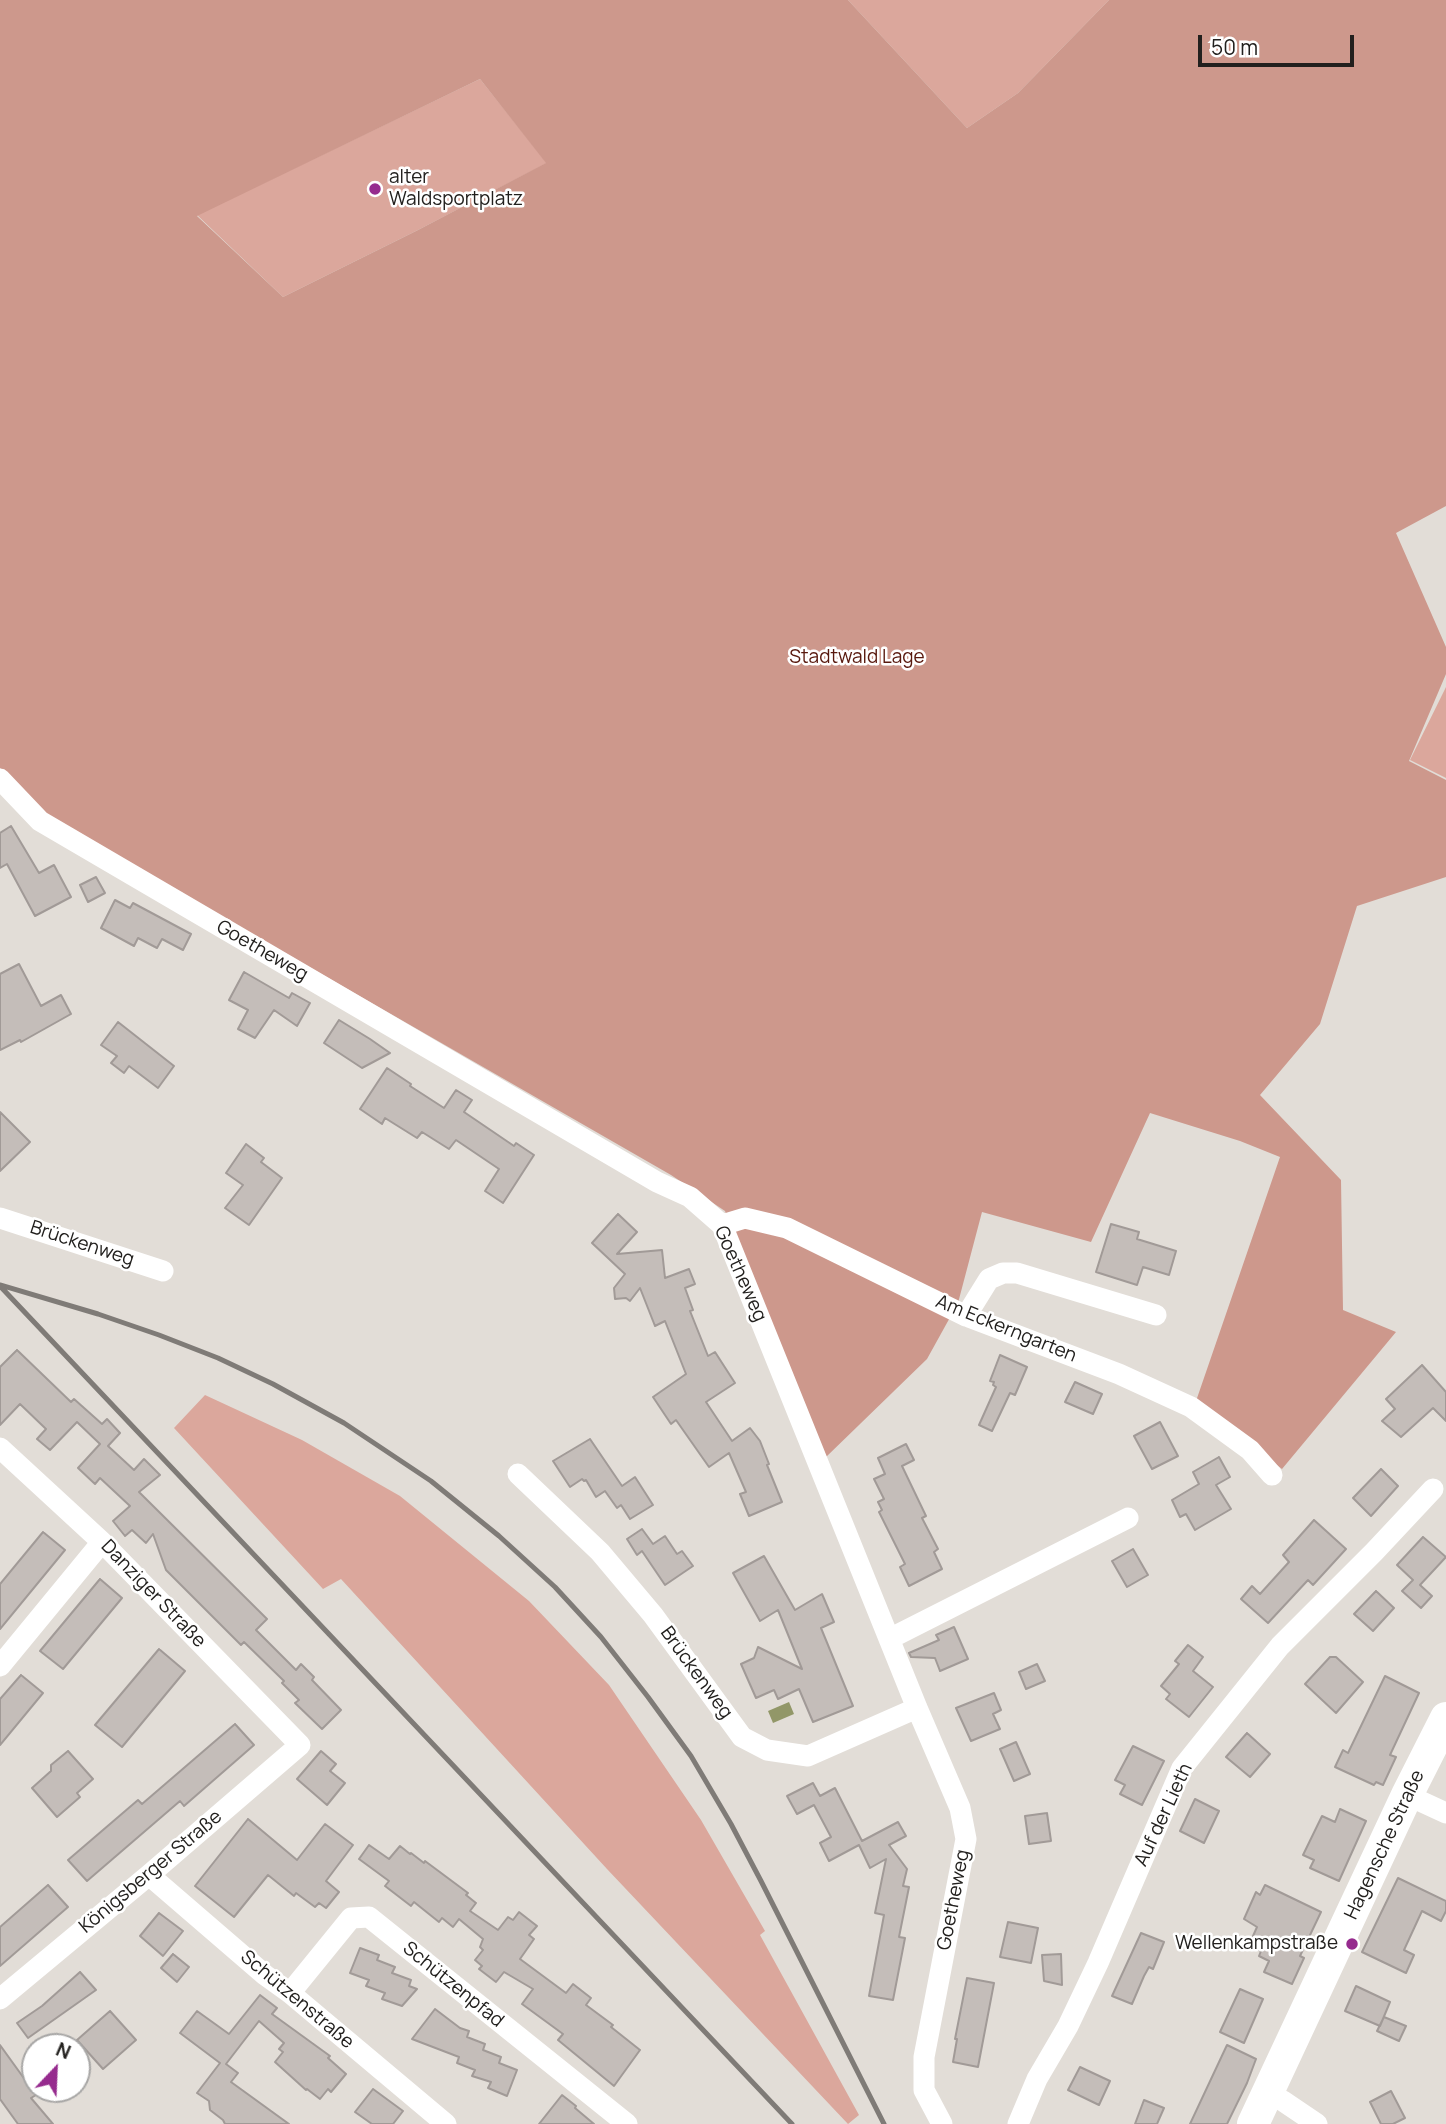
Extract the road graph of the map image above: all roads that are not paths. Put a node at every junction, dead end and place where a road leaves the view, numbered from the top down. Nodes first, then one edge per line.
1 (0, 779) edge
2 (0, 1218) edge
3 (722, 1225) junction
4 (163, 1271) dead end
5 (1156, 1315) dead end
6 (966, 1316) junction
7 (0, 1448) edge
8 (518, 1474) dead end
9 (1272, 1475) dead end
10 (1433, 1489) dead end
11 (1128, 1518) dead end
12 (102, 1542) junction
13 (889, 1639) junction
14 (0, 1666) edge
15 (917, 1708) junction
16 (1446, 1718) edge
17 (300, 1745) joint
18 (1407, 1795) junction
19 (1446, 1813) edge
20 (149, 1875) junction
21 (290, 1993) junction
22 (0, 1999) edge
23 (1268, 2093) junction
24 (446, 2124) edge
25 (627, 2124) edge
26 (942, 2124) edge
27 (1018, 2124) edge
28 (1253, 2124) edge
29 (1317, 2124) edge

1 - 3 street, Goetheweg
2 - 4 street, Brückenweg
3 - 6 street, Am Eckerngarten
3 - 13 street, Goetheweg
5 - 6 street
6 - 9 street, Am Eckerngarten
7 - 12 street, Danziger Straße
8 - 15 street, Brückenweg
10 - 27 street, Auf der Lieth
11 - 13 street
12 - 14 street
12 - 17 street, Danziger Straße
13 - 15 street, Goetheweg
15 - 26 street, Goetheweg
16 - 18 street, Hagensche Straße
17 - 20 street, Königsberger Straße
18 - 19 street
18 - 23 street, Hagensche Straße
20 - 21 street, Schützenstraße
20 - 22 street, Königsberger Straße
21 - 24 street, Schützenstraße
21 - 25 street, Schützenpfad
23 - 28 street, Hagensche Straße
23 - 29 street

